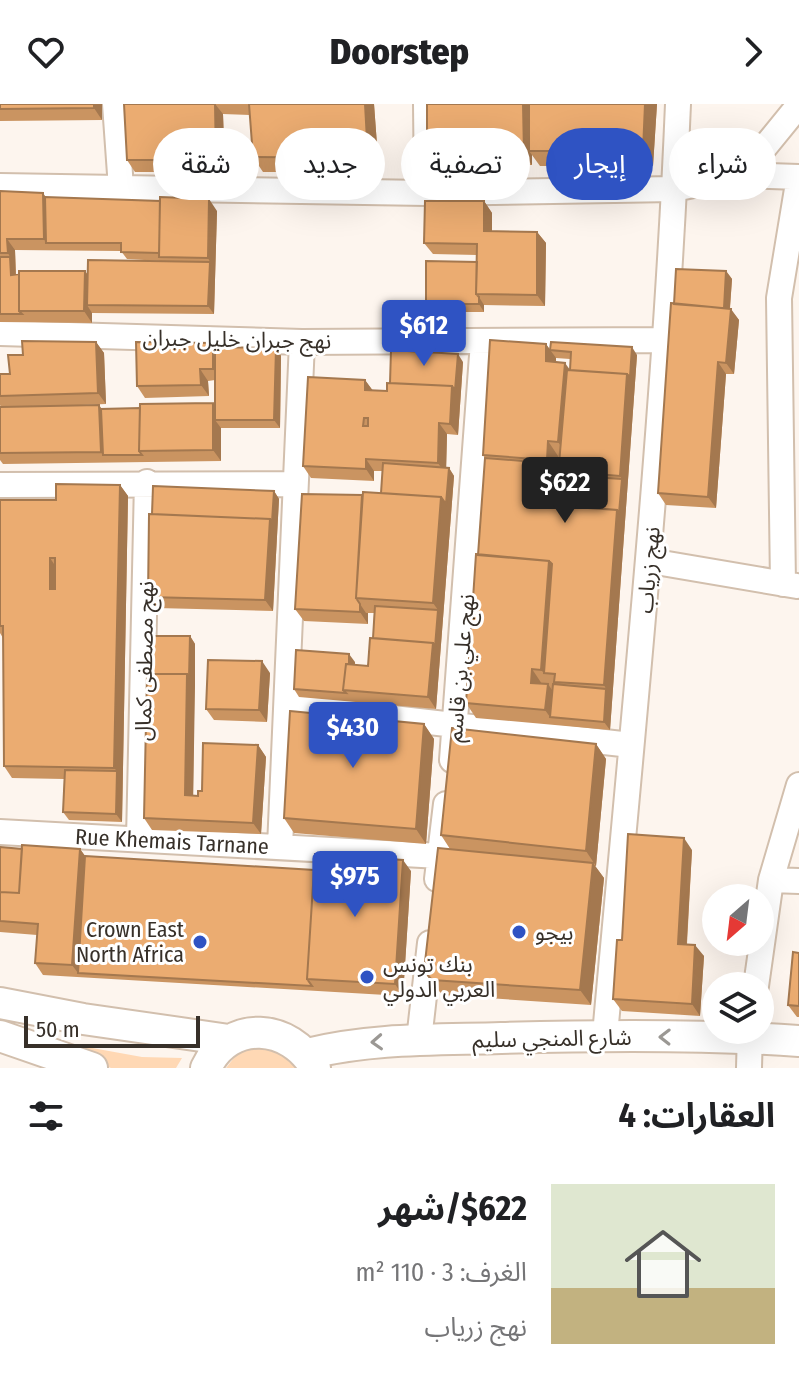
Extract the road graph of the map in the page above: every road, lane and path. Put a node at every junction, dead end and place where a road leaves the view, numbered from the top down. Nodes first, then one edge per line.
1 (115, 104) edge
2 (426, 104) edge
3 (678, 104) edge
4 (799, 105) edge
5 (426, 128) edge
6 (677, 128) edge
7 (776, 133) edge
8 (776, 176) edge
9 (799, 177) edge
10 (0, 186) edge
11 (121, 188) junction
12 (669, 189) edge
13 (530, 191) edge
14 (401, 193) edge
15 (673, 200) edge
16 (0, 333) edge
17 (666, 340) junction
18 (302, 342) junction
19 (483, 342) junction
20 (147, 482) junction
21 (295, 484) junction
22 (0, 485) edge
23 (650, 561) junction
24 (791, 585) edge
25 (287, 706) junction
26 (456, 724) junction
27 (631, 745) junction
28 (799, 785) edge
29 (0, 832) edge
30 (139, 839) junction
31 (280, 847) junction
32 (440, 856) junction
33 (771, 880) junction
34 (799, 881) edge
35 (758, 972) edge
36 (0, 1003) edge
37 (702, 1034) edge
38 (605, 1035) junction
39 (0, 1036) edge
40 (774, 1037) edge
41 (229, 1040) junction
42 (419, 1040) junction
43 (799, 1041) edge
44 (750, 1044) edge
45 (311, 1061) edge
46 (75, 1064) edge
47 (206, 1068) edge
48 (749, 1068) edge

1 - 11 street
2 - 5 street
3 - 6 street, نهج زرياب
4 - 7 street
8 - 9 street
9 - 24 street
10 - 11 street
11 - 14 street
12 - 13 street
15 - 17 street, نهج زرياب
16 - 18 street, نهج جبران خليل جبران
17 - 19 street, نهج جبران خليل جبران
17 - 23 street, نهج زرياب
18 - 19 street, نهج جبران خليل جبران
18 - 21 street
19 - 26 street, نهج علي بن قاسم
20 - 21 street
20 - 22 street
20 - 30 street, نهج مصطفى كمال
21 - 25 street
23 - 24 street
23 - 27 street, نهج زرياب
25 - 26 street
25 - 31 street
26 - 27 street
26 - 32 street, نهج علي بن قاسم
27 - 38 street, نهج زرياب
28 - 33 street
29 - 30 street, Rue Khemais Tarnane
30 - 31 street, Rue Khemais Tarnane
31 - 32 street, Rue Khemais Tarnane
32 - 42 street, نهج علي بن قاسم
33 - 34 street
33 - 35 street
36 - 41 main road
37 -> 38 main road, شارع المنجي سليم
38 - 42 main road, شارع المنجي سليم
39 - 46 main road
40 - 43 main road, شارع المنجي سليم
41 - 45 main road
41 - 47 main road
42 -> 45 main road, شارع المنجي سليم
44 - 48 street

